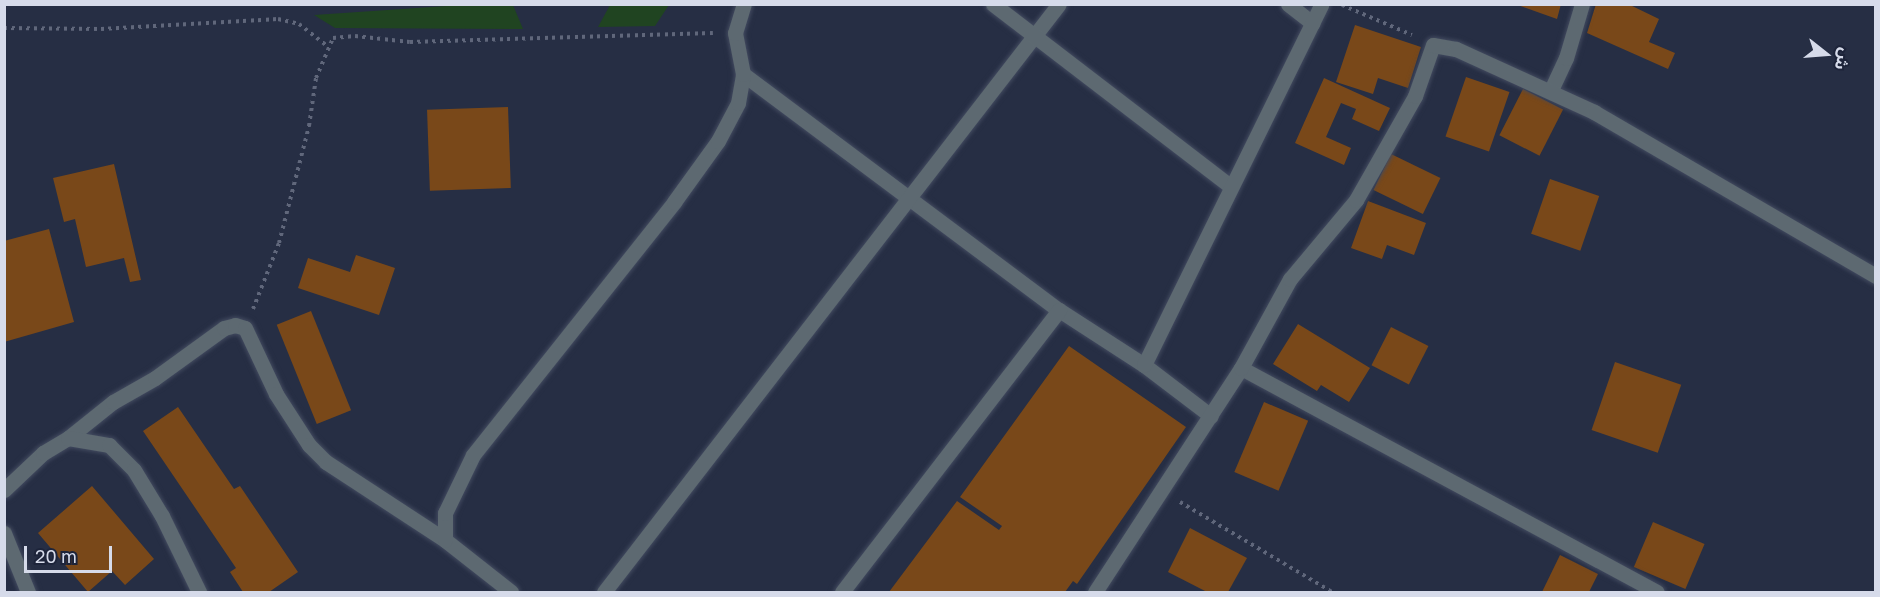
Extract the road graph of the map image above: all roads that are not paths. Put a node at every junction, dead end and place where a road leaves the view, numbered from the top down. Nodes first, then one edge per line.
1 (744, 4) edge
2 (993, 4) edge
3 (1059, 4) edge
4 (1288, 4) edge
5 (1322, 4) edge
6 (1582, 4) edge
7 (1312, 23) junction
8 (1036, 39) junction
9 (743, 74) junction
10 (1551, 90) junction
11 (1230, 186) junction
12 (909, 197) junction
13 (1875, 276) edge
14 (1059, 310) junction
15 (1143, 365) junction
16 (1241, 368) junction
17 (1211, 416) junction
18 (68, 438) junction
19 (4, 490) edge
20 (4, 533) edge
21 (445, 540) junction
22 (501, 590) edge
23 (28, 592) edge
24 (199, 592) edge
25 (604, 592) edge
26 (842, 592) edge
27 (1095, 592) edge
28 (1657, 592) edge

1 - 9 street
2 - 8 street
3 - 8 street
4 - 7 street
5 - 7 street
6 - 10 street
7 - 11 street
8 - 11 street
8 - 12 street
9 - 12 street
9 - 21 street
10 - 13 street
10 - 16 street
11 - 15 street
12 - 14 street
12 - 25 street
14 - 15 street
14 - 26 street
15 - 17 street
16 - 17 street
16 - 28 street
17 - 27 street
18 - 19 street
18 - 21 street
18 - 24 street
20 - 23 street
21 - 22 street

